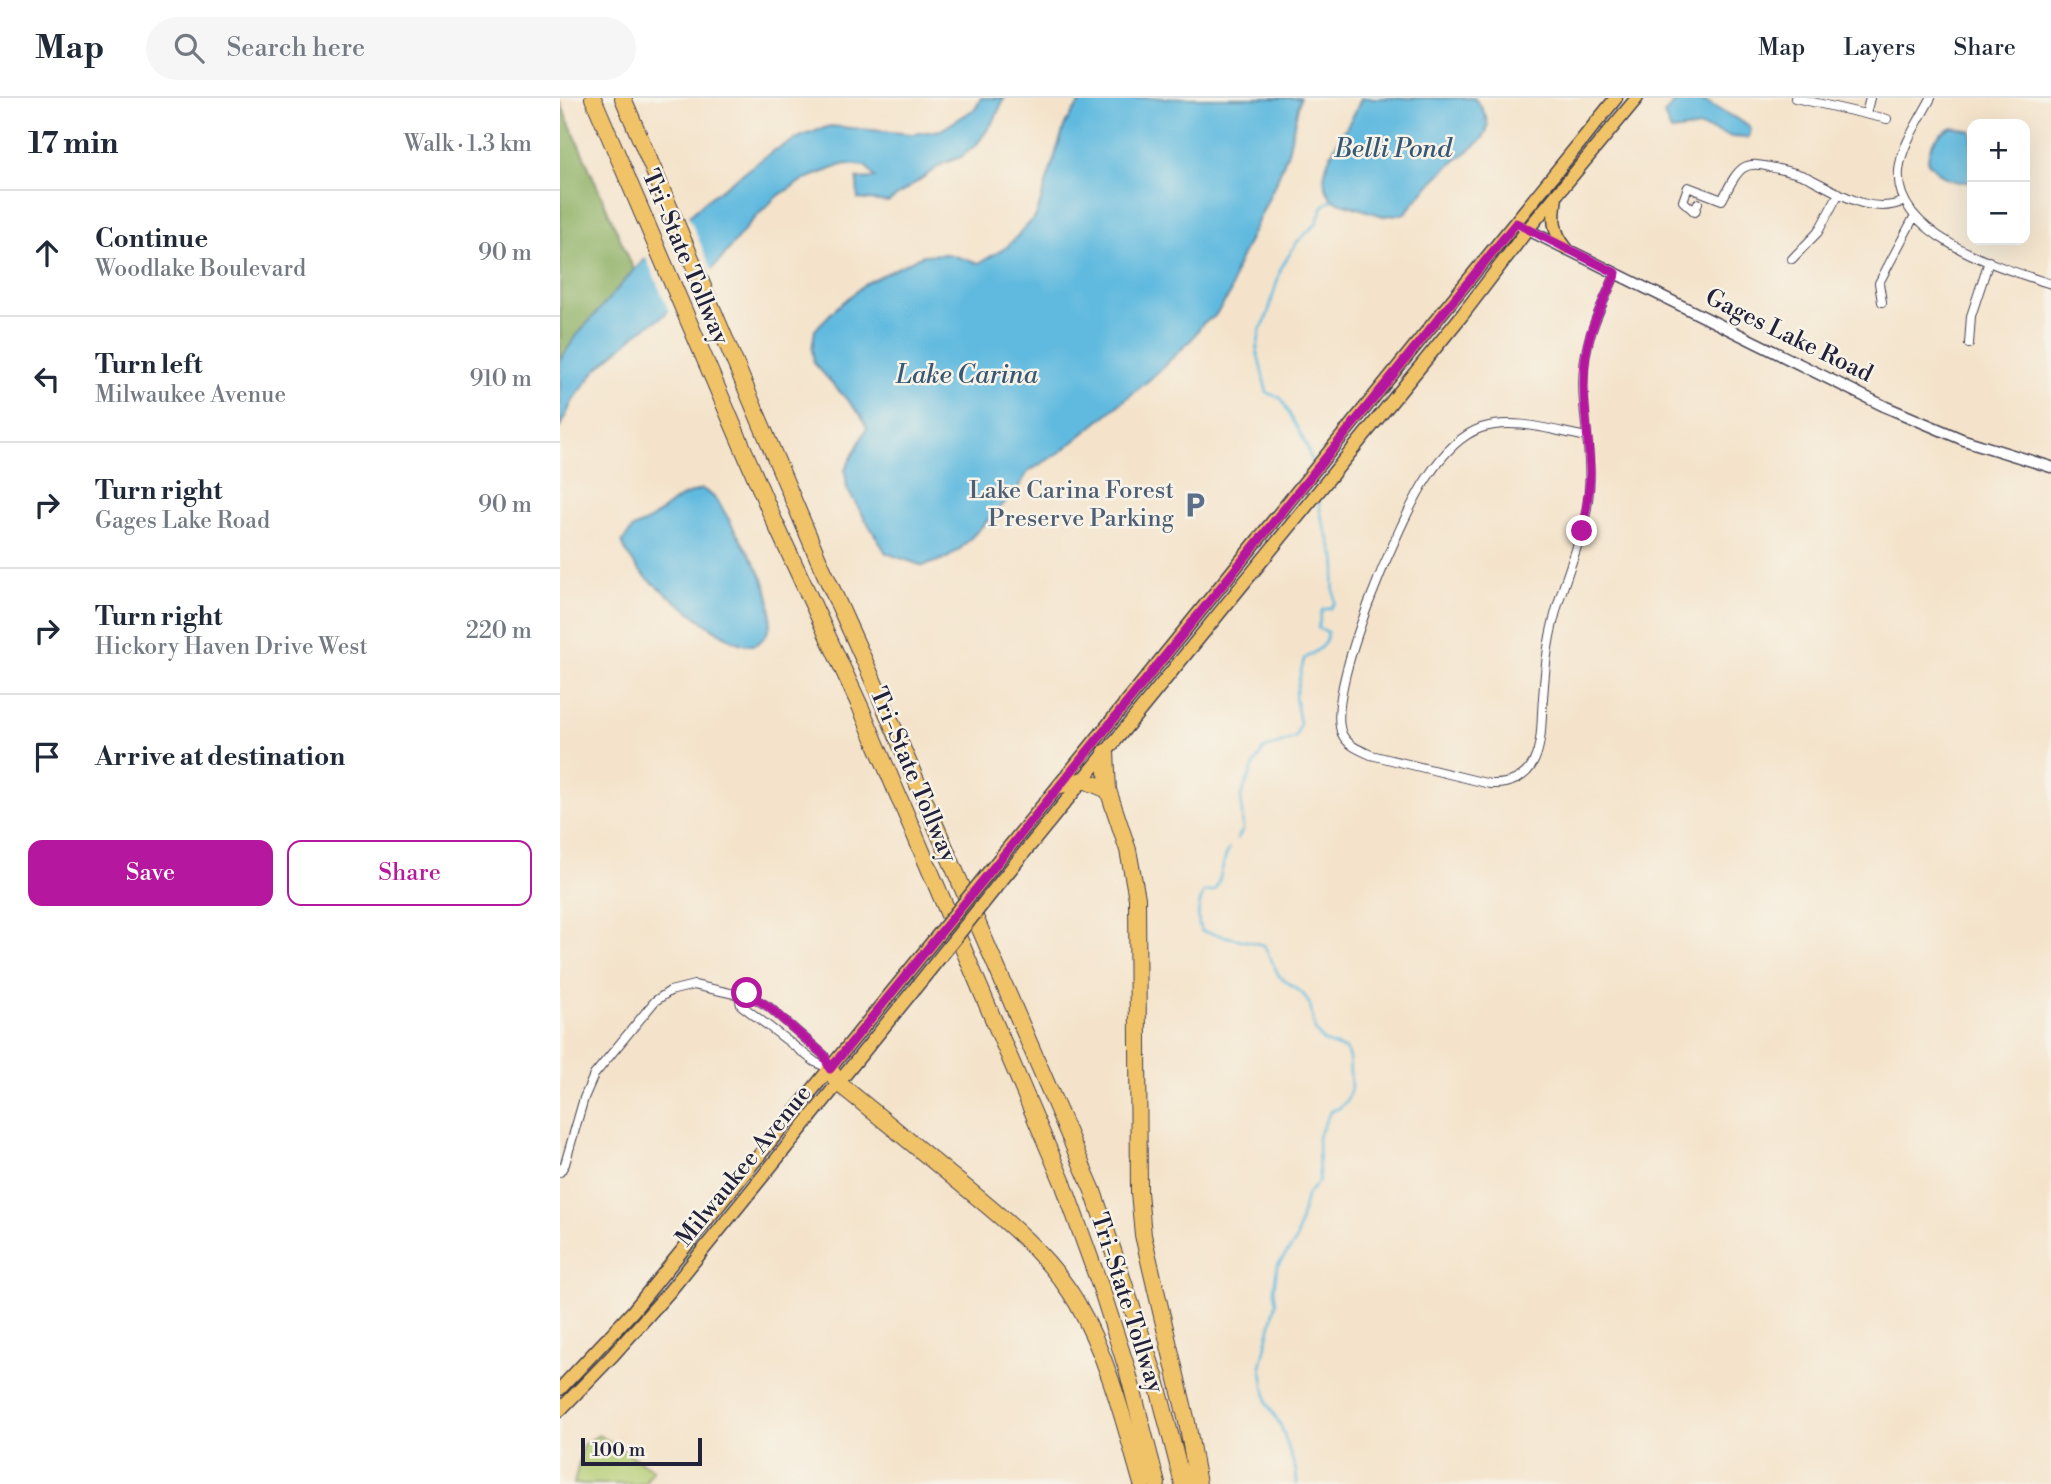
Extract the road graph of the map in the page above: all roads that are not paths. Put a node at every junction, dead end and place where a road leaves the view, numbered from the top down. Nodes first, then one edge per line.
1 (593, 98) edge
2 (623, 98) edge
3 (1616, 98) edge
4 (1637, 98) edge
5 (1795, 98) edge
6 (1870, 98) edge
7 (1931, 98) edge
8 (1866, 114) junction
9 (1887, 119) dead end
10 (1839, 193) junction
11 (1557, 195) junction
12 (1904, 201) junction
13 (1698, 203) dead end
14 (1914, 217) junction
15 (1516, 223) junction
16 (1528, 229) junction
17 (1566, 248) junction
18 (1792, 259) dead end
19 (1989, 261) junction
20 (1616, 273) junction
21 (2051, 284) edge
22 (1882, 302) dead end
23 (1969, 344) dead end
24 (1587, 437) junction
25 (2051, 467) edge
26 (1106, 751) junction
27 (1084, 780) junction
28 (1061, 785) junction
29 (1108, 790) junction
30 (739, 995) junction
31 (834, 1076) junction
32 (560, 1171) edge
33 (560, 1389) edge
34 (561, 1406) edge
35 (1142, 1484) edge
36 (1157, 1484) edge
37 (1183, 1484) edge
38 (1198, 1484) edge

1 - 36 highway, Tri-State Tollway
2 - 37 highway, Tri-State Tollway
3 - 15 main road, Milwaukee Avenue
4 - 11 main road, Milwaukee Avenue
5 - 8 street
6 - 8 street
7 - 12 street
8 - 9 street
10 - 12 street
10 - 13 street
10 - 18 street
11 - 16 main road, Milwaukee Avenue
11 - 17 main road
12 - 14 street
14 - 19 street
14 - 22 street
15 - 16 street, Gages Lake Road
15 - 28 main road, Milwaukee Avenue
16 - 17 street, Gages Lake Road
16 - 26 main road, Milwaukee Avenue
17 - 20 street, Gages Lake Road
19 - 21 street
19 - 23 street
20 - 24 street
20 - 25 street, Gages Lake Road
24 - 24 street
26 - 27 main road, Milwaukee Avenue
26 - 29 highway
27 - 28 highway
27 - 29 highway
27 - 31 main road, Milwaukee Avenue, bridge
28 - 31 main road, Milwaukee Avenue, bridge
29 - 38 highway
30 - 31 street
30 - 31 street
30 - 32 street
31 - 33 main road, Milwaukee Avenue
31 - 34 main road, Milwaukee Avenue
31 - 35 highway

